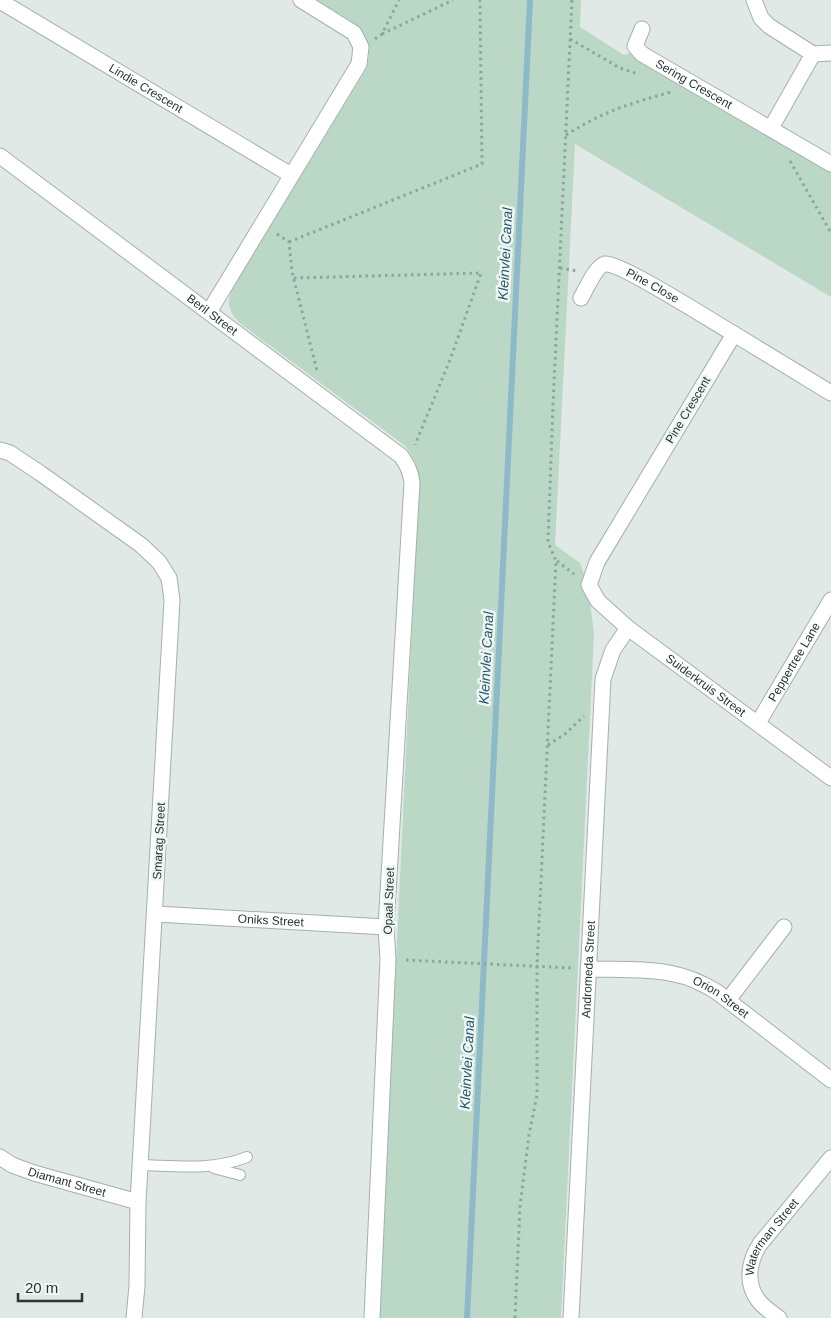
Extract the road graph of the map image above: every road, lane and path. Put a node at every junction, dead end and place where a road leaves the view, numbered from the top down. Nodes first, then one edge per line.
1 (302, 0) edge
2 (399, 0) edge
3 (453, 0) edge
4 (480, 0) edge
5 (572, 0) edge
6 (754, 0) edge
7 (0, 1) edge
8 (642, 29) dead end
9 (382, 34) junction
10 (570, 39) junction
11 (360, 47) junction
12 (831, 53) edge
13 (814, 54) junction
14 (638, 74) dead end
15 (665, 87) dead end
16 (771, 128) junction
17 (566, 136) junction
18 (785, 153) dead end
19 (0, 156) edge
20 (831, 164) edge
21 (292, 175) junction
22 (263, 223) junction
23 (831, 233) edge
24 (289, 242) junction
25 (294, 278) junction
26 (581, 298) dead end
27 (209, 312) junction
28 (734, 334) junction
29 (831, 393) edge
30 (321, 396) junction
31 (0, 450) edge
32 (408, 464) junction
33 (589, 585) joint
34 (831, 600) edge
35 (628, 628) junction
36 (601, 714) junction
37 (758, 723) junction
38 (548, 746) junction
39 (831, 778) edge
40 (156, 914) junction
41 (386, 927) junction
42 (784, 927) dead end
43 (388, 959) junction
44 (536, 965) junction
45 (588, 969) junction
46 (728, 1000) junction
47 (831, 1080) edge
48 (0, 1157) edge
49 (247, 1157) dead end
50 (831, 1158) edge
51 (140, 1165) junction
52 (211, 1167) junction
53 (240, 1175) dead end
54 (138, 1202) junction
55 (134, 1318) edge
56 (372, 1318) edge
57 (515, 1318) edge
58 (571, 1318) edge
59 (779, 1318) edge

1 - 11 street
2 - 9 path
3 - 9 path
4 - 24 path
5 - 10 path
6 - 13 street
7 - 21 street, Lindie Crescent
8 - 16 street, Sering Crescent
9 - 11 path
10 - 14 path
10 - 17 path
11 - 21 street
12 - 13 street
13 - 16 street
15 - 17 path
16 - 20 street, Sering Crescent
17 - 38 path
18 - 23 path
19 - 27 street, Beril Street
21 - 22 street
22 - 24 path
22 - 27 street
24 - 25 path
25 - 30 path
25 - 32 path
26 - 28 street, Pine Close
27 - 30 street, Beril Street
28 - 29 street
28 - 33 street, Pine Crescent
30 - 32 street, Beril Street
31 - 40 street, Smarag Street
32 - 41 street, Opaal Street
33 - 35 street, Suiderkruis Street
34 - 37 street, Peppertree Lane
35 - 36 street, Andromeda Street
35 - 37 street, Suiderkruis Street
36 - 38 path
36 - 45 street, Andromeda Street
37 - 39 street, Suiderkruis Street
38 - 44 path
40 - 41 street, Oniks Street
40 - 51 street, Smarag Street
41 - 43 street, Opaal Street
42 - 46 street
43 - 44 path
43 - 56 street, Opaal Street
44 - 45 path
44 - 57 path
45 - 46 street, Orion Street
45 - 58 street, Andromeda Street
46 - 47 street, Orion Street
48 - 54 street, Diamant Street
49 - 52 lane
50 - 59 street, Waterman Street
51 - 52 lane
51 - 54 street, Smarag Street
52 - 53 lane
54 - 55 street, Smarag Street

